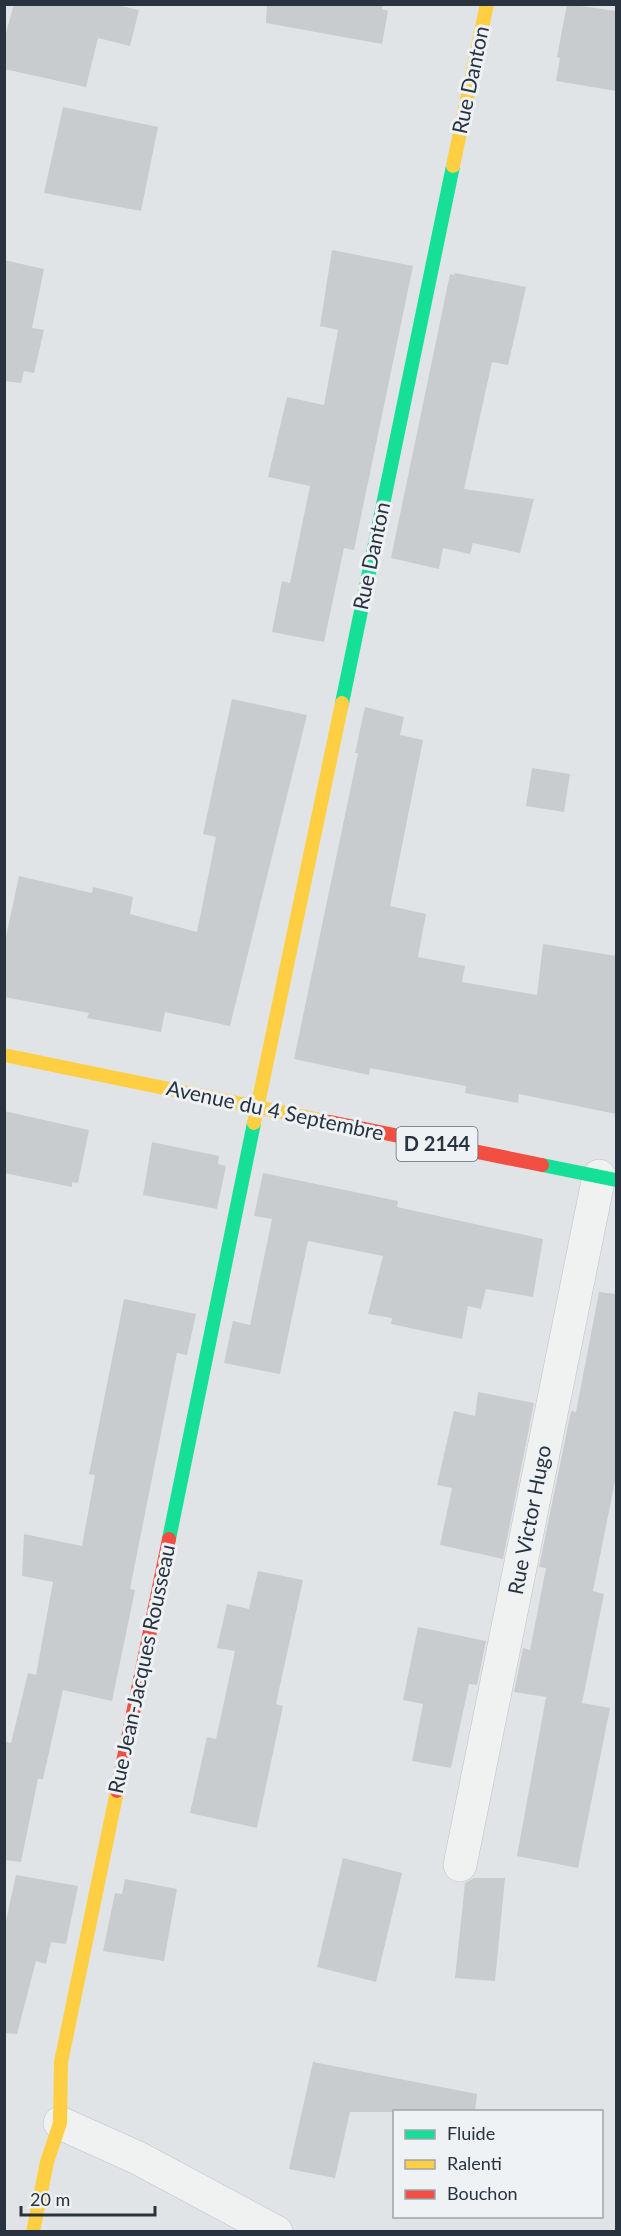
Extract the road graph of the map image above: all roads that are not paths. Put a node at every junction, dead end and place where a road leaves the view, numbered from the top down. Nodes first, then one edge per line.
1 (487, 4) edge
2 (4, 1055) edge
3 (258, 1107) junction
4 (608, 1178) edge
5 (460, 1865) dead end
6 (60, 2123) junction
7 (33, 2232) edge
8 (276, 2232) edge

1 - 3 street, Rue Danton
2 - 3 street, Avenue du 4 Septembre / D 2144
3 - 4 street, Avenue du 4 Septembre / D 2144
3 - 6 street, Rue Jean-Jacques Rousseau
4 - 5 street, Rue Victor Hugo
6 - 7 street, Rue Jean-Jacques Rousseau
6 - 8 street

